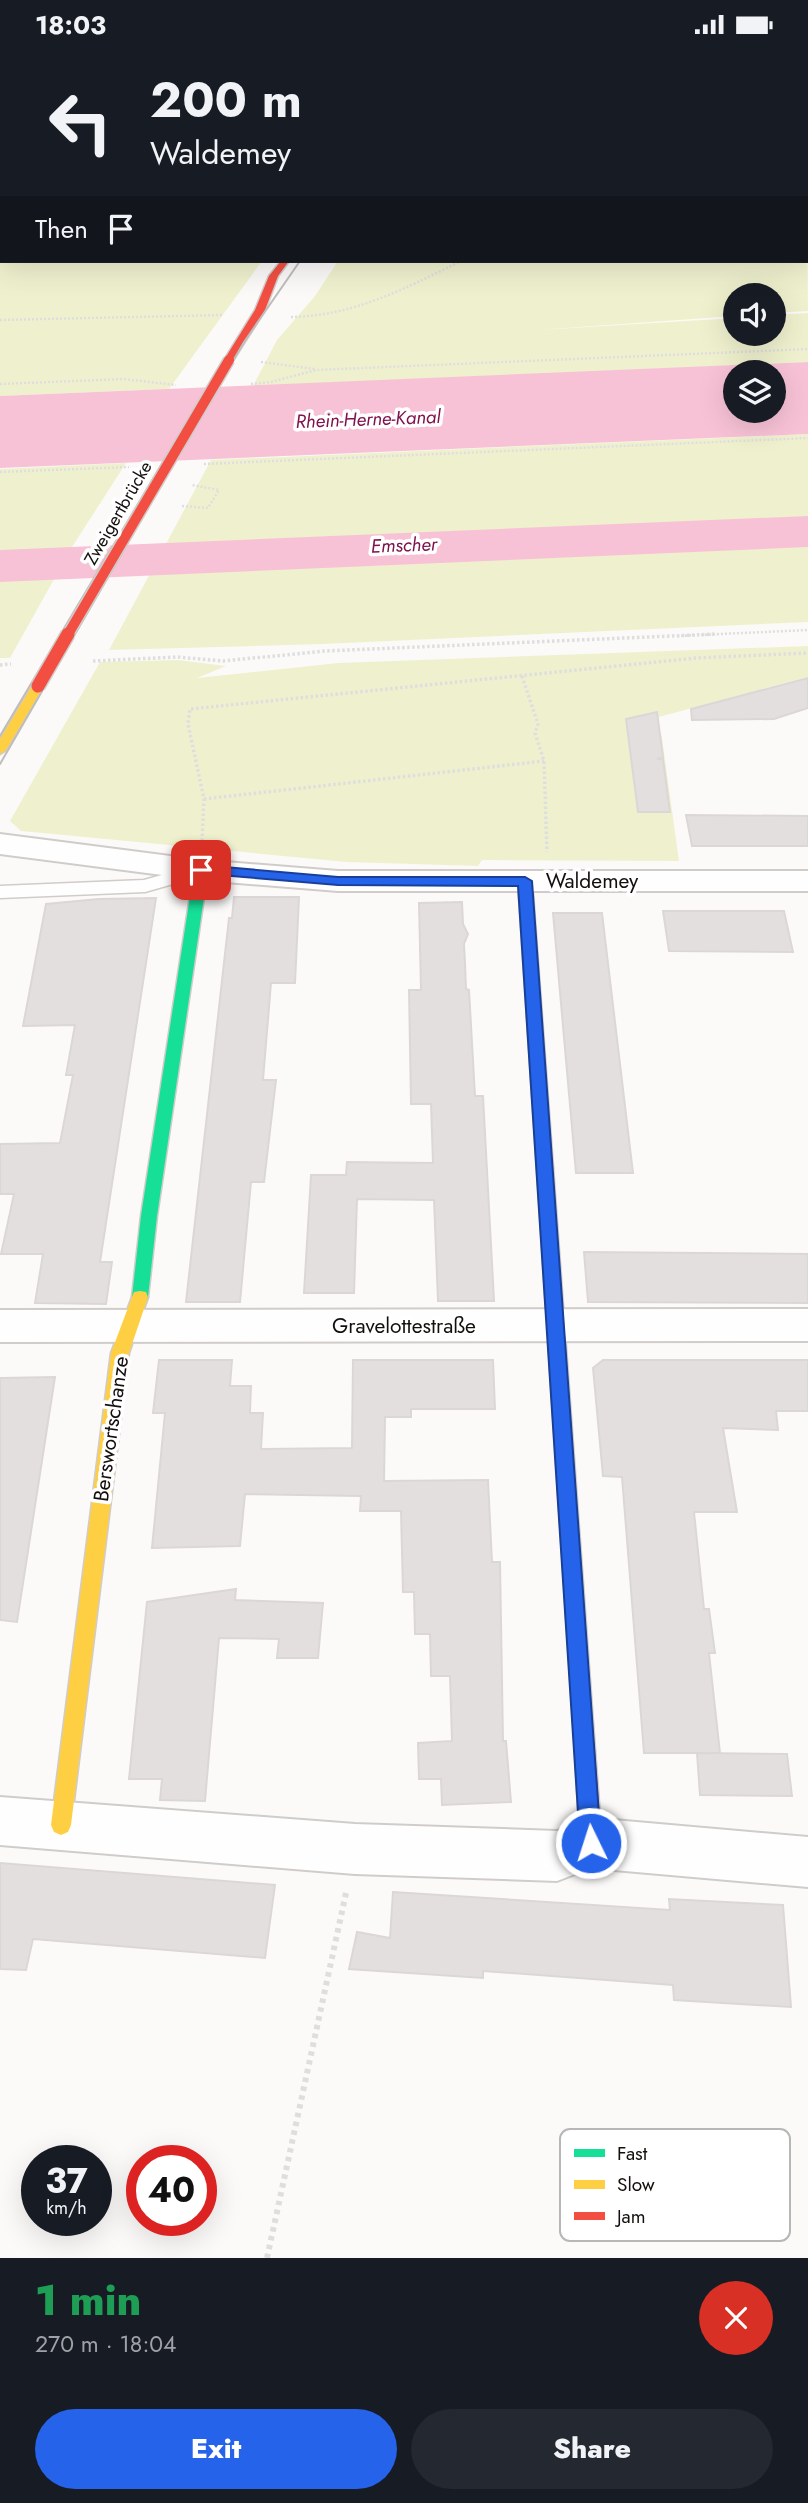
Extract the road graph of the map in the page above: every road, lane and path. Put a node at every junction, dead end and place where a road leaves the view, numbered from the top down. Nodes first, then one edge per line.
1 (284, 263) edge
2 (457, 263) edge
3 (284, 291) dead end
4 (260, 310) junction
5 (291, 317) dead end
6 (0, 320) edge
7 (808, 349) edge
8 (266, 363) dead end
9 (316, 370) junction
10 (0, 384) edge
11 (247, 384) dead end
12 (181, 385) dead end
13 (808, 438) edge
14 (197, 464) dead end
15 (132, 467) dead end
16 (0, 473) edge
17 (186, 483) dead end
18 (146, 504) junction
19 (808, 630) edge
20 (808, 653) edge
21 (82, 661) dead end
22 (14, 664) dead end
23 (0, 665) edge
24 (522, 676) junction
25 (2, 743) edge
26 (544, 761) junction
27 (204, 799) junction
28 (0, 844) edge
29 (201, 870) junction
30 (537, 881) junction
31 (808, 881) edge
32 (0, 892) edge
33 (129, 1325) junction
34 (808, 1325) edge
35 (0, 1326) edge
36 (555, 1326) junction
37 (0, 1821) edge
38 (61, 1825) junction
39 (591, 1843) junction
40 (355, 1849) junction
41 (808, 1863) edge
42 (267, 2258) edge

1 - 4 street
2 - 5 path
3 - 4 street
4 - 6 path
4 - 18 street, Zweigertbrücke, bridge
7 - 9 path
8 - 9 path
9 - 11 path
10 - 12 path
13 - 14 path
15 - 16 path
17 - 18 path
18 - 25 street, Zweigertbrücke, bridge
19 - 21 path
20 - 24 path
22 - 23 path
24 - 26 path
24 - 27 path
26 - 27 path
26 - 30 path
27 - 29 path
28 - 29 street, Waldemey
29 - 30 street, Waldemey
29 - 32 lane
29 - 33 street, Berswortschanze
30 - 31 street, Waldemey
30 - 36 street
33 - 35 street, Gravelottestraße
33 - 36 street, Gravelottestraße
33 - 38 street, Berswortschanze
34 - 36 street, Gravelottestraße
36 - 39 street
37 - 38 street
38 - 40 street
39 - 40 street
39 - 41 street
40 - 42 path

